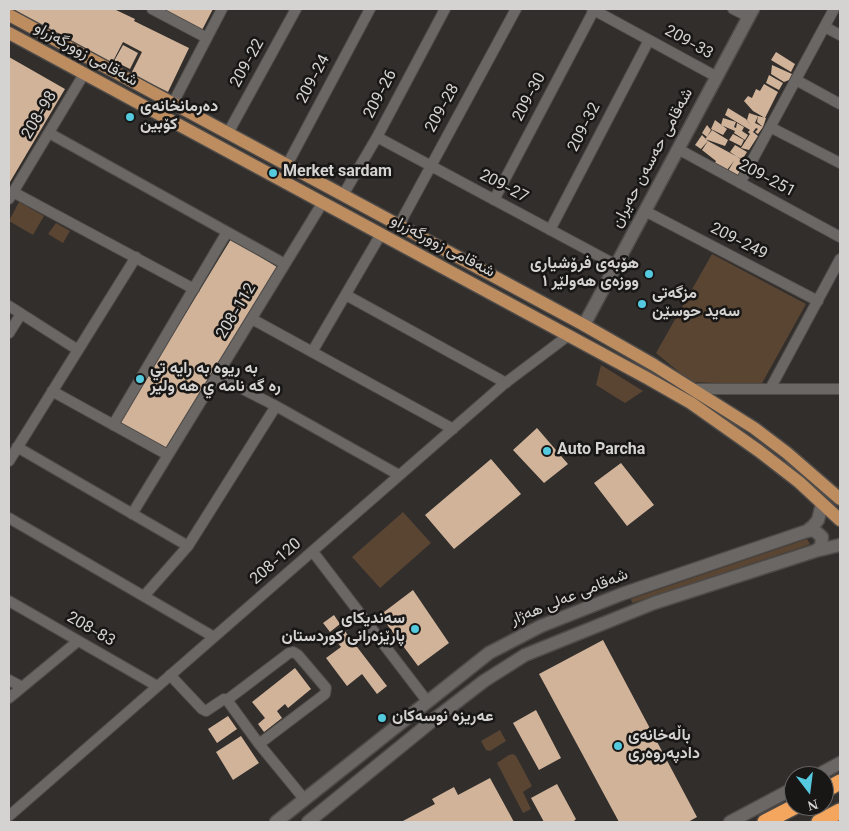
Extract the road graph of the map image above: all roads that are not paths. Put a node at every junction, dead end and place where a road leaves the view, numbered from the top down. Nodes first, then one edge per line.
1 (152, 9) edge
2 (222, 9) edge
3 (296, 9) edge
4 (370, 9) edge
5 (446, 9) edge
6 (516, 9) edge
7 (593, 9) edge
8 (733, 9) edge
9 (834, 9) edge
10 (751, 13) edge
11 (9, 15) edge
12 (825, 27) junction
13 (9, 33) edge
14 (840, 35) edge
15 (207, 38) junction
16 (649, 40) junction
17 (84, 74) junction
18 (717, 76) junction
19 (796, 80) junction
20 (172, 103) junction
21 (840, 104) edge
22 (206, 121) junction
23 (770, 127) junction
24 (49, 133) junction
25 (228, 133) junction
26 (198, 136) junction
27 (377, 137) junction
28 (678, 149) junction
29 (840, 163) edge
30 (287, 164) junction
31 (430, 166) junction
32 (740, 183) junction
33 (343, 195) junction
34 (11, 196) edge
35 (494, 200) junction
36 (322, 202) junction
37 (645, 211) junction
38 (398, 225) junction
39 (550, 230) junction
40 (227, 232) junction
41 (381, 234) junction
42 (840, 237) edge
43 (136, 257) junction
44 (840, 259) edge
45 (285, 264) junction
46 (616, 265) junction
47 (194, 289) junction
48 (346, 296) junction
49 (818, 301) junction
50 (9, 306) edge
51 (21, 314) junction
52 (252, 319) junction
53 (584, 325) junction
54 (9, 333) edge
55 (569, 335) junction
56 (78, 350) junction
57 (312, 352) junction
58 (217, 376) junction
59 (506, 383) junction
60 (693, 389) junction
61 (770, 389) junction
62 (840, 389) edge
63 (52, 391) junction
64 (276, 406) junction
65 (113, 425) junction
66 (452, 429) junction
67 (17, 447) junction
68 (168, 456) junction
69 (9, 461) edge
70 (399, 475) junction
71 (840, 499) edge
72 (822, 504) junction
73 (132, 514) junction
74 (9, 518) edge
75 (840, 520) edge
76 (807, 531) junction
77 (840, 545) edge
78 (188, 546) junction
79 (815, 551) junction
80 (313, 552) junction
81 (144, 596) junction
82 (9, 601) edge
83 (214, 637) junction
84 (78, 640) junction
85 (170, 675) junction
86 (9, 680) edge
87 (157, 686) junction
88 (22, 687) junction
89 (9, 698) edge
90 (227, 700) junction
91 (427, 701) junction
92 (259, 744) junction
93 (784, 793) edge
94 (305, 800) junction
95 (840, 811) edge
96 (784, 812) edge
97 (9, 816) edge
98 (276, 822) edge
99 (308, 822) edge
100 (730, 822) edge
101 (765, 822) edge
102 (820, 822) edge

1 - 15 street
2 - 15 street
3 - 25 street, 209-22
4 - 30 street, 209-24
5 - 27 street, 209-26
6 - 31 street, 209-28
7 - 16 street, 209-33
7 - 35 street, 209-30
8 - 10 street
9 - 12 street
10 - 18 main road, شەقامی حەسەن حەیران
11 - 20 main road, شەقامی زوورگەزراو
12 - 14 street
12 - 19 street
13 - 17 main road, شەقامی زوورگەزراو
15 - 20 street
16 - 18 street, 209-33
16 - 39 street, 209-32
17 - 24 street, 208-98
17 - 26 main road, شەقامی زوورگەزراو
18 - 28 main road, شەقامی حەسەن حەیران
19 - 21 street
19 - 23 street
20 - 22 main road, شەقامی زوورگەزراو
22 - 25 main road, شەقامی زوورگەزراو
22 - 26 main road
23 - 29 street
23 - 32 street
24 - 34 street, 208-98
24 - 40 street
25 - 30 main road, شەقامی زوورگەزراو
26 - 36 main road, شەقامی زوورگەزراو
27 - 31 street, 209-27
27 - 33 street, 209-26
28 - 32 street, 209-251
28 - 37 main road, شەقامی حەسەن حەیران
30 - 33 main road, شەقامی زوورگەزراو
31 - 35 street, 209-27
31 - 38 street, 209-28
32 - 42 street, 209-251
33 - 38 main road, شەقامی زوورگەزراو
34 - 43 street
35 - 39 street, 209-27
36 - 41 main road, شەقامی زوورگەزراو
36 - 45 street, 208-112
37 - 46 main road, شەقامی حەسەن حەیران
37 - 49 street, 209-249
38 - 53 main road, شەقامی زوورگەزراو
39 - 46 street, 209-27
40 - 45 street
40 - 47 street
41 - 48 street
41 - 55 main road, شەقامی زوورگەزراو
43 - 47 street
43 - 56 street
44 - 49 street
45 - 52 street, 208-112
46 - 53 main road, شەقامی حەسەن حەیران
47 - 65 street
48 - 57 street
48 - 59 street
49 - 61 street
50 - 51 street
51 - 54 street
51 - 56 street
52 - 57 street
52 - 58 street, 208-112
53 - 60 main road, شەقامی زوورگەزراو
55 - 59 street, 208-120
55 - 72 main road, شەقامی زوورگەزراو
56 - 63 street
57 - 66 street
58 - 64 street
58 - 68 street, 208-112
59 - 66 street, 208-120
60 - 61 street
60 - 71 main road, شەقامی زوورگەزراو
61 - 62 street
63 - 65 street
63 - 67 street
64 - 70 street
64 - 78 street
65 - 68 street
66 - 70 street, 208-120
67 - 69 street
67 - 73 street
68 - 73 street, 208-112
70 - 80 street, 208-120
72 - 75 main road, شەقامی زوورگەزراو
72 - 76 main road
73 - 78 street
74 - 81 street
76 - 79 main road
76 - 91 main road, شەقامی عەلی هەژار
77 - 79 main road
78 - 81 street
79 - 99 main road
80 - 83 street, 208-120
80 - 91 street
81 - 83 street
82 - 84 street, 208-83
83 - 85 street, 208-120
84 - 87 street, 208-83
84 - 88 street
85 - 87 street, 208-120
85 - 90 street
86 - 88 street
87 - 97 street, 208-120
88 - 89 street
90 - 92 street
90 - 92 street
91 - 94 main road, شەقامی عەلی هەژار
92 - 94 street
93 - 100 main road
94 - 98 main road, شەقامی عەلی هەژار
95 - 102 highway
96 - 101 highway

